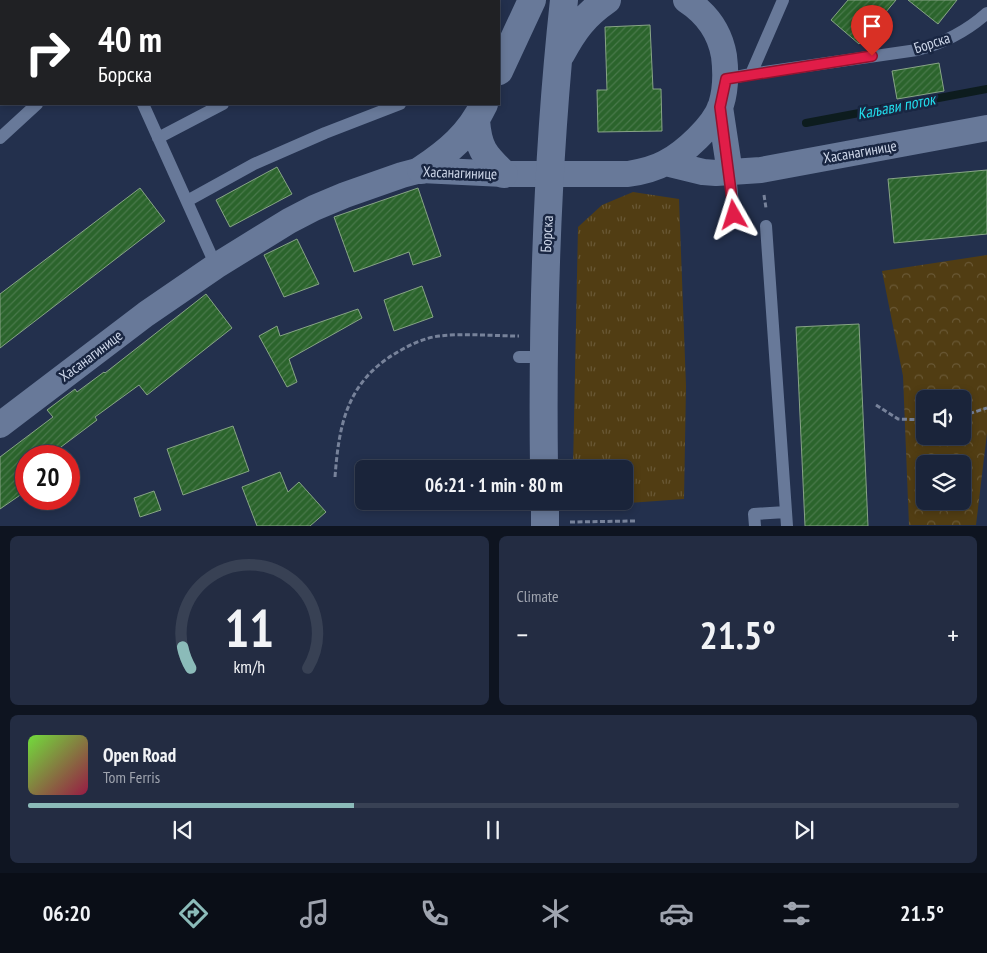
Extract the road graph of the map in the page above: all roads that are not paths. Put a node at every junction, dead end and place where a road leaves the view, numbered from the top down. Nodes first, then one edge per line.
1 (532, 0) edge
2 (564, 0) edge
3 (607, 0) edge
4 (686, 0) edge
5 (784, 0) edge
6 (987, 13) edge
7 (557, 62) junction
8 (500, 69) edge
9 (751, 74) junction
10 (726, 79) junction
11 (36, 105) edge
12 (143, 105) edge
13 (222, 105) edge
14 (397, 105) edge
15 (720, 107) junction
16 (480, 112) edge
17 (987, 128) edge
18 (0, 138) edge
19 (158, 138) junction
20 (666, 163) junction
21 (421, 170) junction
22 (730, 173) junction
23 (504, 174) junction
24 (186, 201) junction
25 (734, 215) dead end
26 (766, 226) dead end
27 (216, 266) junction
28 (0, 425) edge
29 (543, 460) edge
30 (550, 510) edge
31 (786, 512) junction
32 (557, 524) edge
33 (755, 526) edge
34 (787, 526) edge

1 - 8 main road
2 - 7 main road, Борска
3 - 7 main road
4 - 10 street
5 - 9 lane
6 - 9 lane, Борска
7 - 29 main road, Борска
9 - 10 lane, Борска
10 - 15 street
11 - 18 lane
12 - 19 lane
13 - 19 lane
14 - 24 lane
15 - 20 street
15 - 22 street
16 - 21 main road
16 - 23 main road
17 - 22 street, Хасанагинице
19 - 24 lane
20 - 22 street, Хасанагинице
20 - 23 street, Хасанагинице
21 - 23 street, Хасанагинице
21 - 27 street, Хасанагинице
22 - 25 lane
24 - 27 lane
26 - 31 lane
27 - 28 street, Хасанагинице
30 - 32 main road
31 - 33 lane
31 - 34 lane

